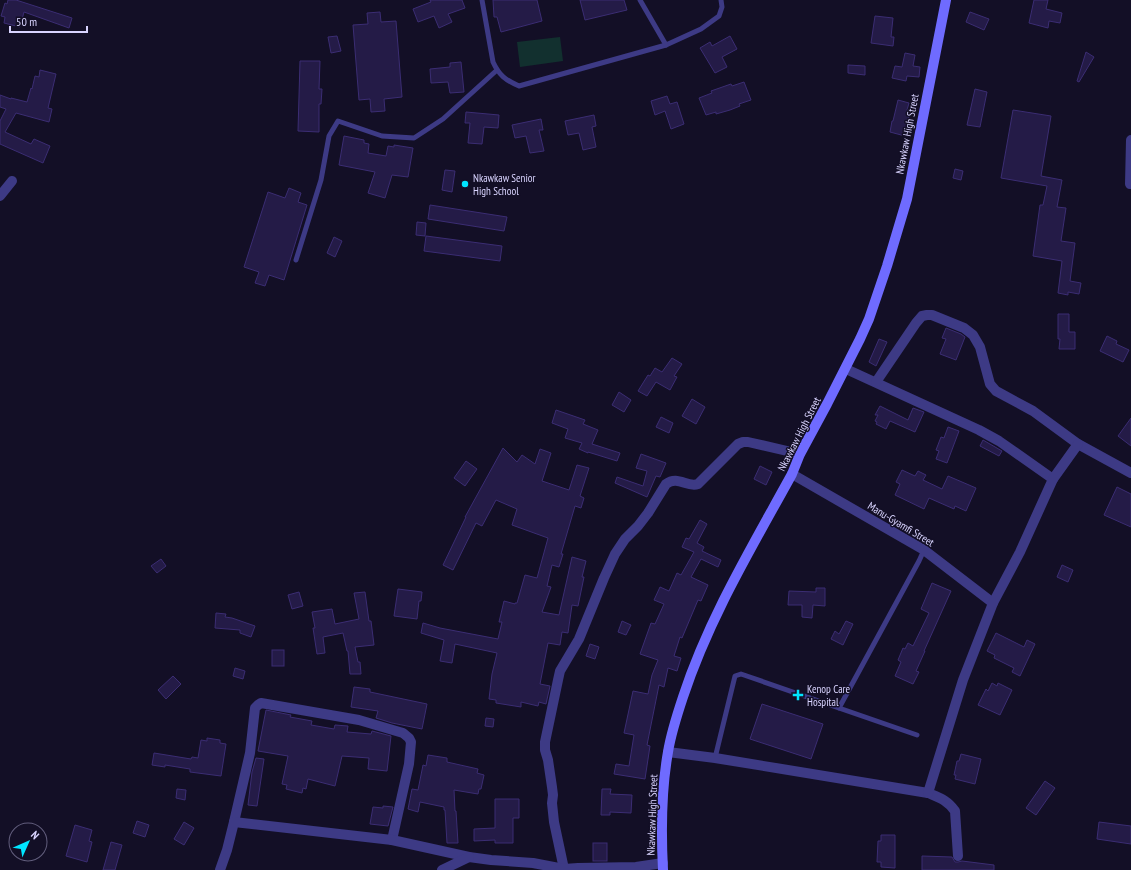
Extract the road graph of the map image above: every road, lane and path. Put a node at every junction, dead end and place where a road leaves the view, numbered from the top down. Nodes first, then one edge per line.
1 (482, 0) edge
2 (640, 0) edge
3 (721, 0) edge
4 (946, 0) edge
5 (666, 46) junction
6 (497, 70) junction
7 (1131, 140) edge
8 (12, 181) dead end
9 (1130, 184) edge
10 (0, 196) edge
11 (296, 260) dead end
12 (846, 369) junction
13 (876, 382) junction
14 (1078, 444) junction
15 (800, 454) junction
16 (1131, 473) edge
17 (792, 474) junction
18 (1053, 479) junction
19 (924, 550) junction
20 (993, 603) junction
21 (839, 708) junction
22 (918, 735) dead end
23 (668, 752) junction
24 (715, 758) junction
25 (928, 794) junction
26 (234, 822) junction
27 (392, 840) junction
28 (958, 856) dead end
29 (469, 857) junction
30 (663, 866) edge
31 (564, 869) junction
32 (220, 870) edge
33 (442, 870) edge

1 - 6 lane
2 - 5 lane
3 - 5 lane
4 - 12 main road, Nkawkaw High Street
5 - 6 lane
6 - 11 lane
7 - 9 street
8 - 10 street
12 - 13 street
12 - 15 main road, Nkawkaw High Street
13 - 14 street
13 - 18 street
14 - 16 street
14 - 18 street
15 - 17 main road, Nkawkaw High Street
15 - 31 street
17 - 19 street, Manu-Gyamfi Street
17 - 23 main road, Nkawkaw High Street
18 - 20 street
19 - 20 street, Manu-Gyamfi Street
19 - 21 lane
20 - 25 street
21 - 22 lane
21 - 24 lane
23 - 24 street
23 - 30 main road, Nkawkaw High Street
24 - 25 street
25 - 28 street
26 - 27 street
26 - 27 street
26 - 32 street
27 - 29 street
29 - 31 street
29 - 33 street
30 - 31 street

